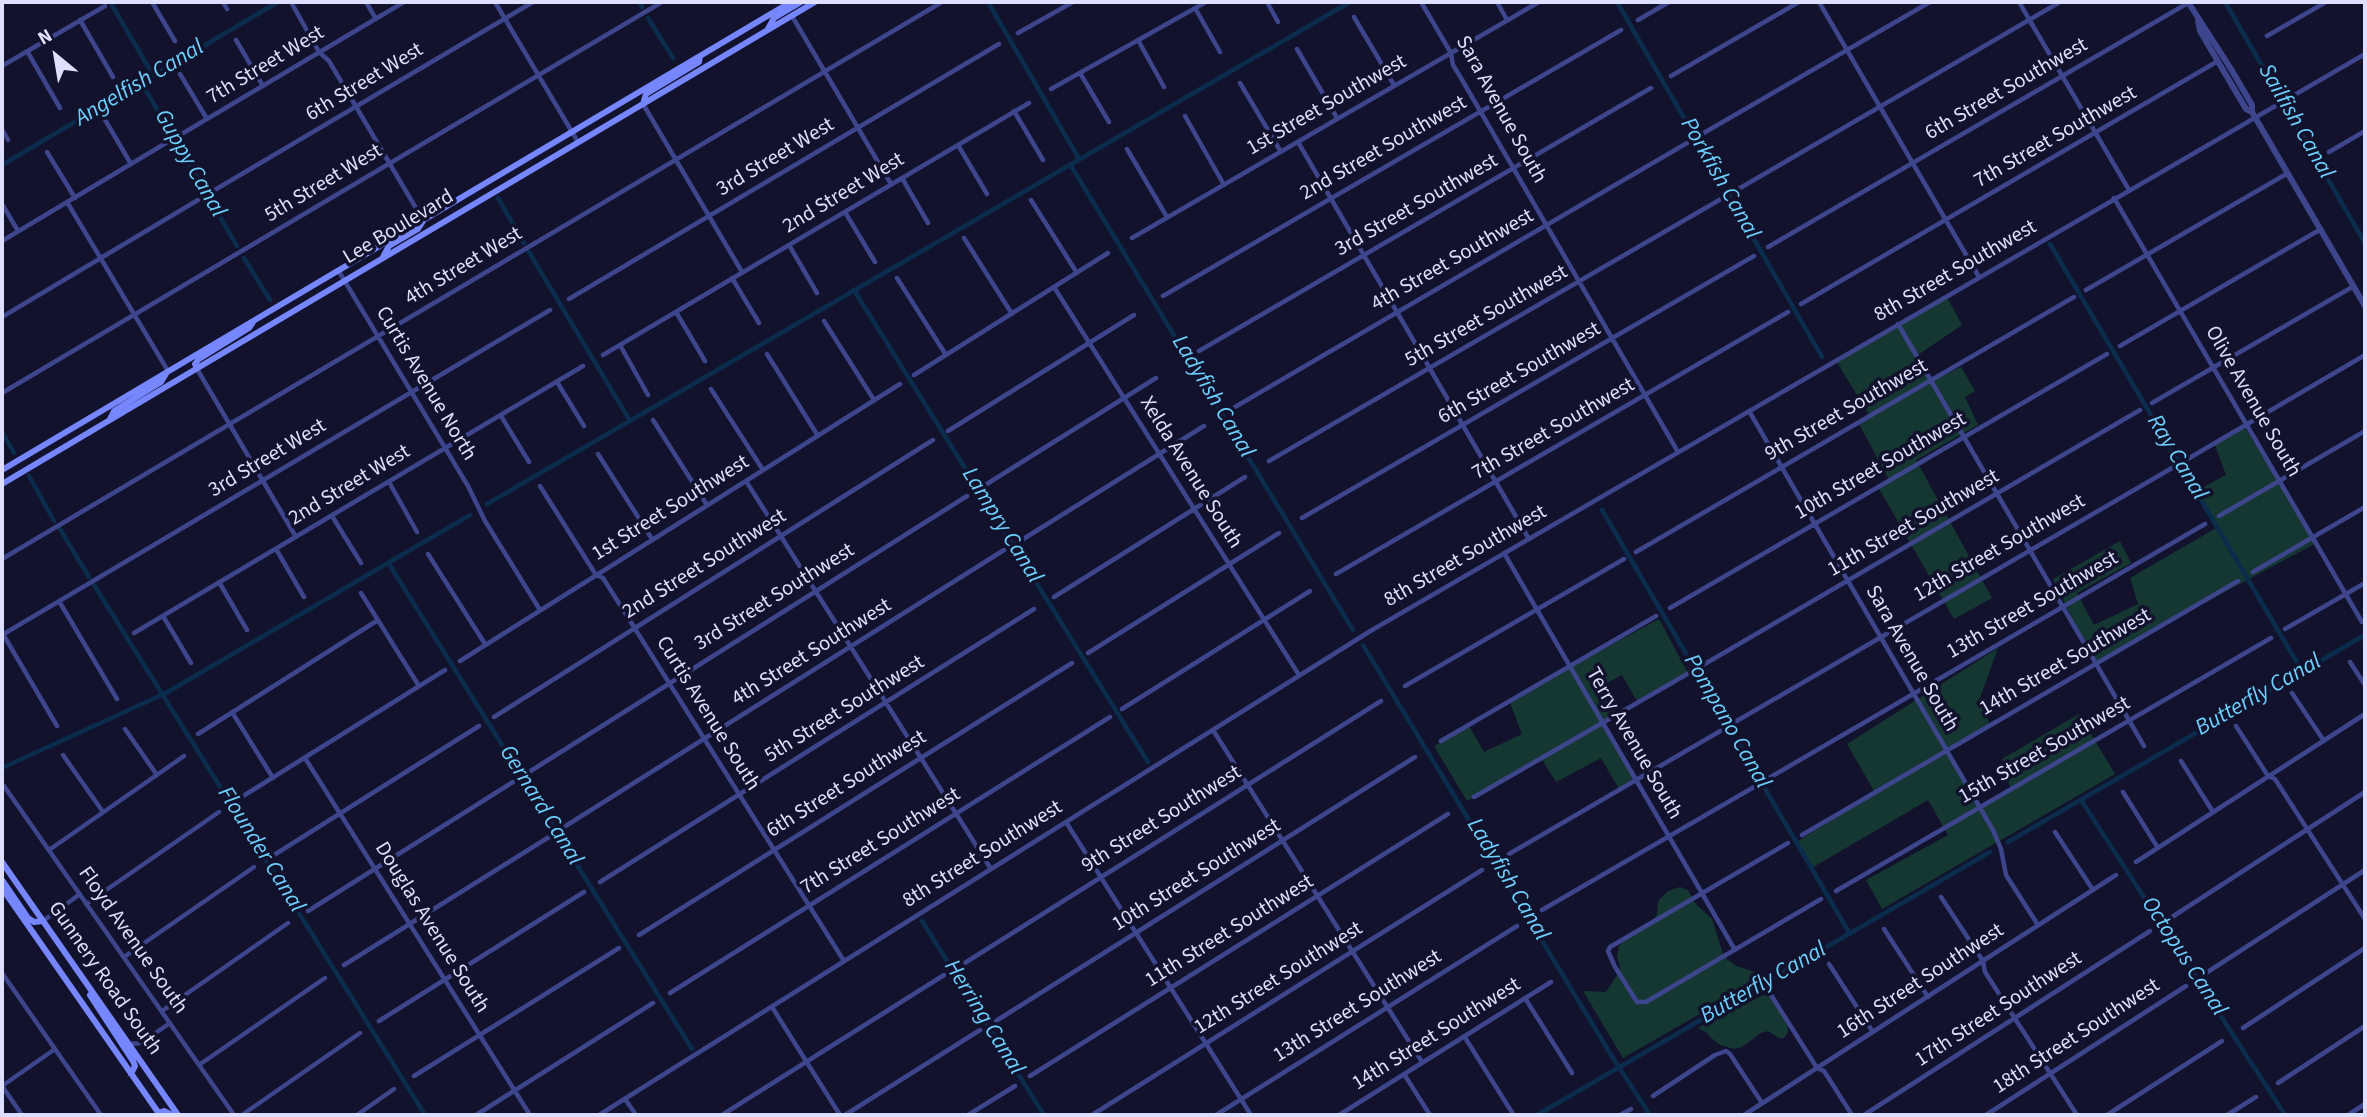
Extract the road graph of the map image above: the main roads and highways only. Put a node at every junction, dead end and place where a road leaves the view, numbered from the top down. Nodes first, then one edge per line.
1 (791, 2) edge
2 (801, 2) edge
3 (815, 2) edge
4 (767, 30) junction
5 (700, 56) junction
6 (643, 104) junction
7 (423, 220) junction
8 (382, 258) junction
9 (253, 320) junction
10 (197, 368) junction
11 (167, 372) junction
12 (109, 421) junction
13 (2, 470) edge
14 (2, 484) edge
15 (2, 862) edge
16 (2, 870) edge
17 (2, 880) edge
18 (18, 885) junction
19 (2, 888) edge
20 (43, 921) junction
21 (71, 961) junction
22 (131, 1074) junction
23 (157, 1114) edge
24 (172, 1115) edge
25 (178, 1115) edge

1 - 5 main road, Lee Boulevard
2 - 4 main road
3 - 4 main road, Lee Boulevard
4 - 6 main road, Lee Boulevard
5 - 6 main road
5 - 7 main road, Lee Boulevard
6 - 8 main road, Lee Boulevard
7 - 8 main road
7 - 9 main road, Lee Boulevard
8 - 10 main road, Lee Boulevard
9 - 10 main road
9 - 11 main road, Lee Boulevard
10 - 12 main road, Lee Boulevard
11 - 12 main road
11 - 13 main road, Lee Boulevard
12 - 14 main road, Lee Boulevard
15 - 18 main road, Gunnery Road South
16 - 18 main road
17 - 20 main road
18 - 20 main road, Gunnery Road South
19 - 22 main road, Gunnery Road South
20 - 21 main road, Gunnery Road South
21 - 22 main road
21 - 25 main road, Gunnery Road South
22 - 23 main road, Gunnery Road South
23 - 24 main road

